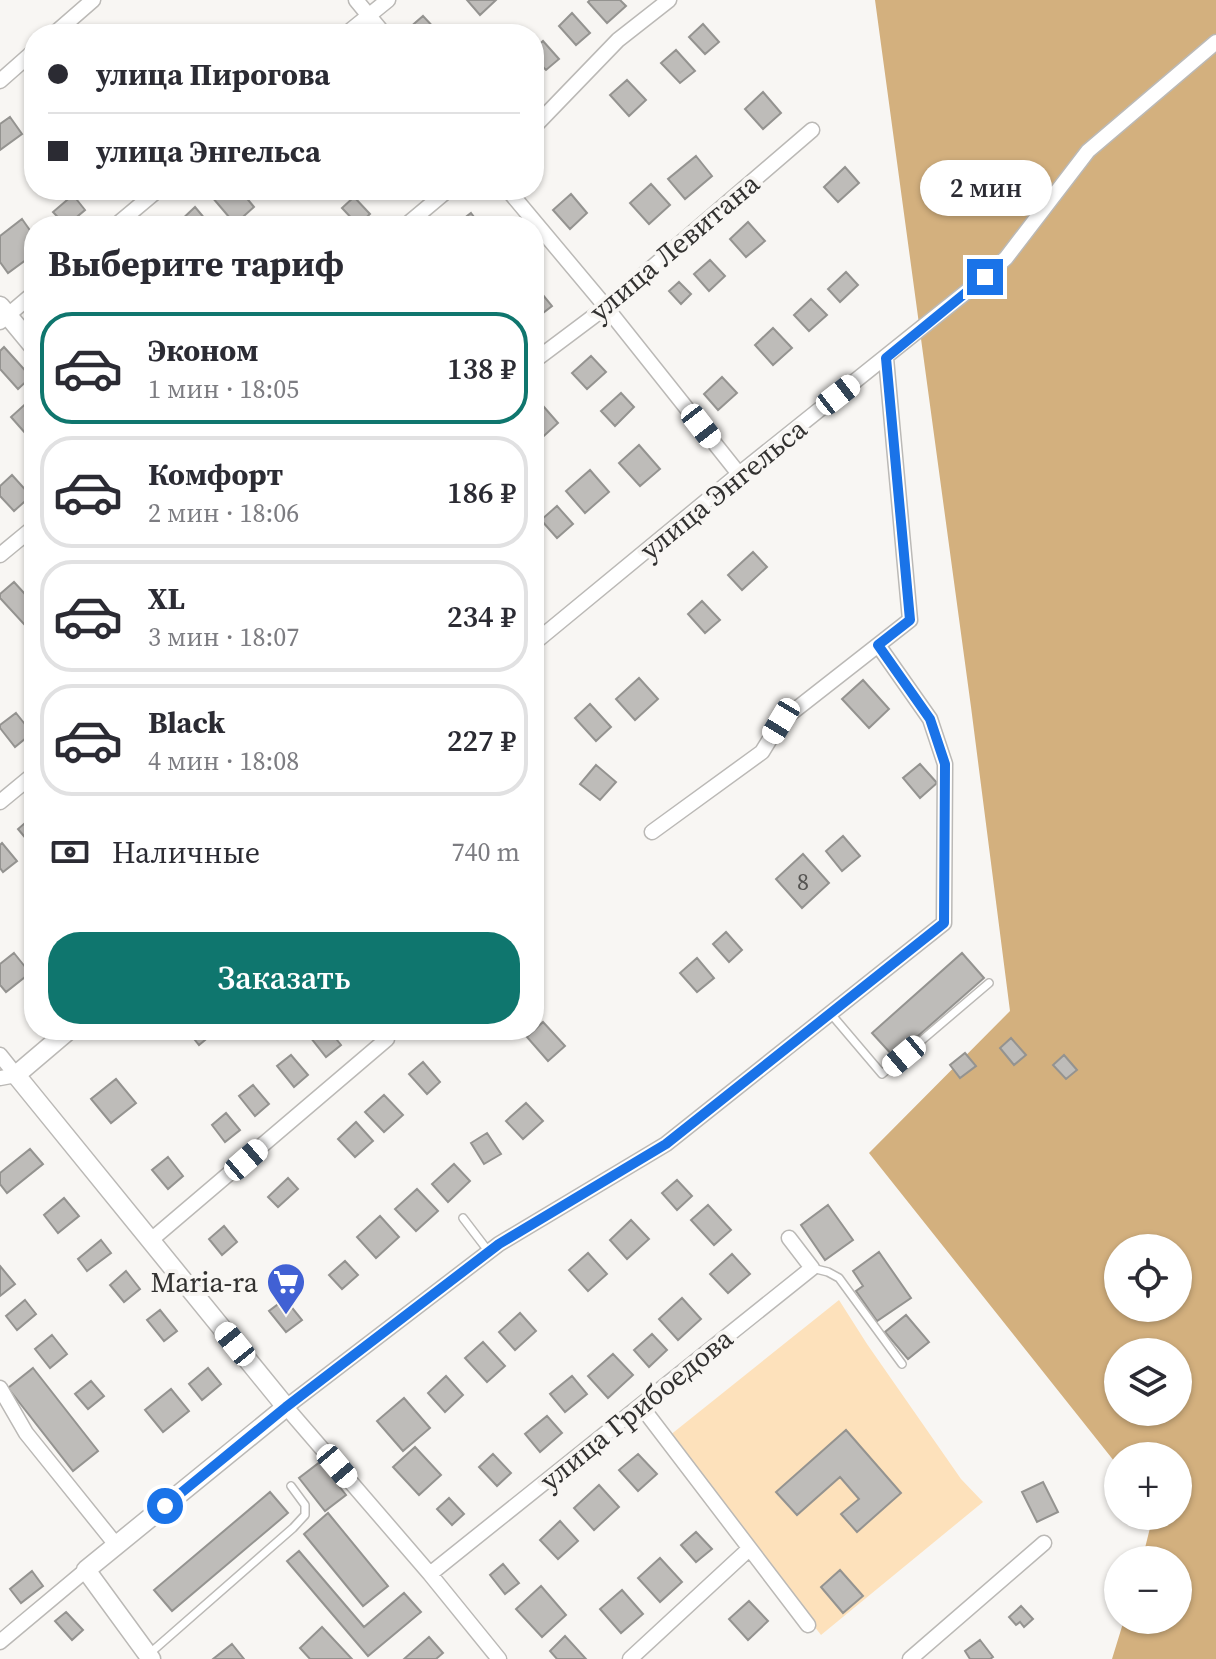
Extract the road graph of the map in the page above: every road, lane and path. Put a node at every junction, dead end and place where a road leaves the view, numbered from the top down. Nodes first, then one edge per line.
1 (93, 0) edge
2 (356, 0) edge
3 (388, 0) edge
4 (669, 0) edge
5 (369, 15) junction
6 (65, 24) edge
7 (358, 24) edge
8 (376, 24) edge
9 (1216, 42) edge
10 (24, 60) edge
11 (0, 81) edge
12 (544, 117) edge
13 (812, 130) dead end
14 (146, 200) edge
15 (436, 200) edge
16 (516, 200) edge
17 (127, 216) edge
18 (417, 216) edge
19 (530, 216) edge
20 (544, 233) edge
21 (24, 300) edge
22 (606, 307) junction
23 (3, 314) edge
24 (24, 336) edge
25 (544, 354) edge
26 (886, 358) junction
27 (739, 474) junction
28 (24, 535) edge
29 (0, 555) edge
30 (544, 635) edge
31 (878, 645) junction
32 (24, 782) edge
33 (0, 802) edge
34 (652, 832) dead end
35 (989, 983) dead end
36 (831, 1014) junction
37 (56, 1040) edge
38 (386, 1040) edge
39 (0, 1055) edge
40 (8, 1076) edge
41 (463, 1218) dead end
42 (789, 1238) dead end
43 (151, 1240) junction
44 (489, 1252) junction
45 (812, 1268) junction
46 (902, 1364) dead end
47 (0, 1388) edge
48 (641, 1406) junction
49 (286, 1407) junction
50 (291, 1486) dead end
51 (1044, 1543) dead end
52 (117, 1546) junction
53 (749, 1549) junction
54 (86, 1570) junction
55 (430, 1574) junction
56 (808, 1625) dead end
57 (0, 1642) edge
58 (149, 1657) edge
59 (499, 1659) edge
60 (630, 1659) edge
61 (910, 1659) edge

1 - 6 street
2 - 5 street
3 - 5 street
4 - 12 street
5 - 7 street
5 - 8 street
9 - 26 street, улица Энгельса
10 - 11 street
13 - 22 street, улица Левитана
14 - 17 street
15 - 18 street
16 - 19 street
20 - 22 street
21 - 23 street
22 - 25 street, улица Левитана
22 - 27 street
23 - 24 street
26 - 27 street, улица Энгельса
26 - 31 street
27 - 30 street, улица Энгельса
28 - 29 street
31 - 34 street
31 - 36 street
32 - 33 street
35 - 36 lane
36 - 44 street
37 - 40 street
38 - 43 street
39 - 40 street
40 - 43 street
41 - 44 lane
42 - 45 street
43 - 49 street
44 - 49 street
45 - 46 lane
45 - 48 street, улица Грибоедова
47 - 52 street
48 - 53 street
48 - 55 street, улица Грибоедова
49 - 52 street
49 - 55 street
50 - 58 lane
51 - 61 street
52 - 54 street
53 - 56 street
53 - 60 street
54 - 57 street
54 - 58 street
55 - 59 street

